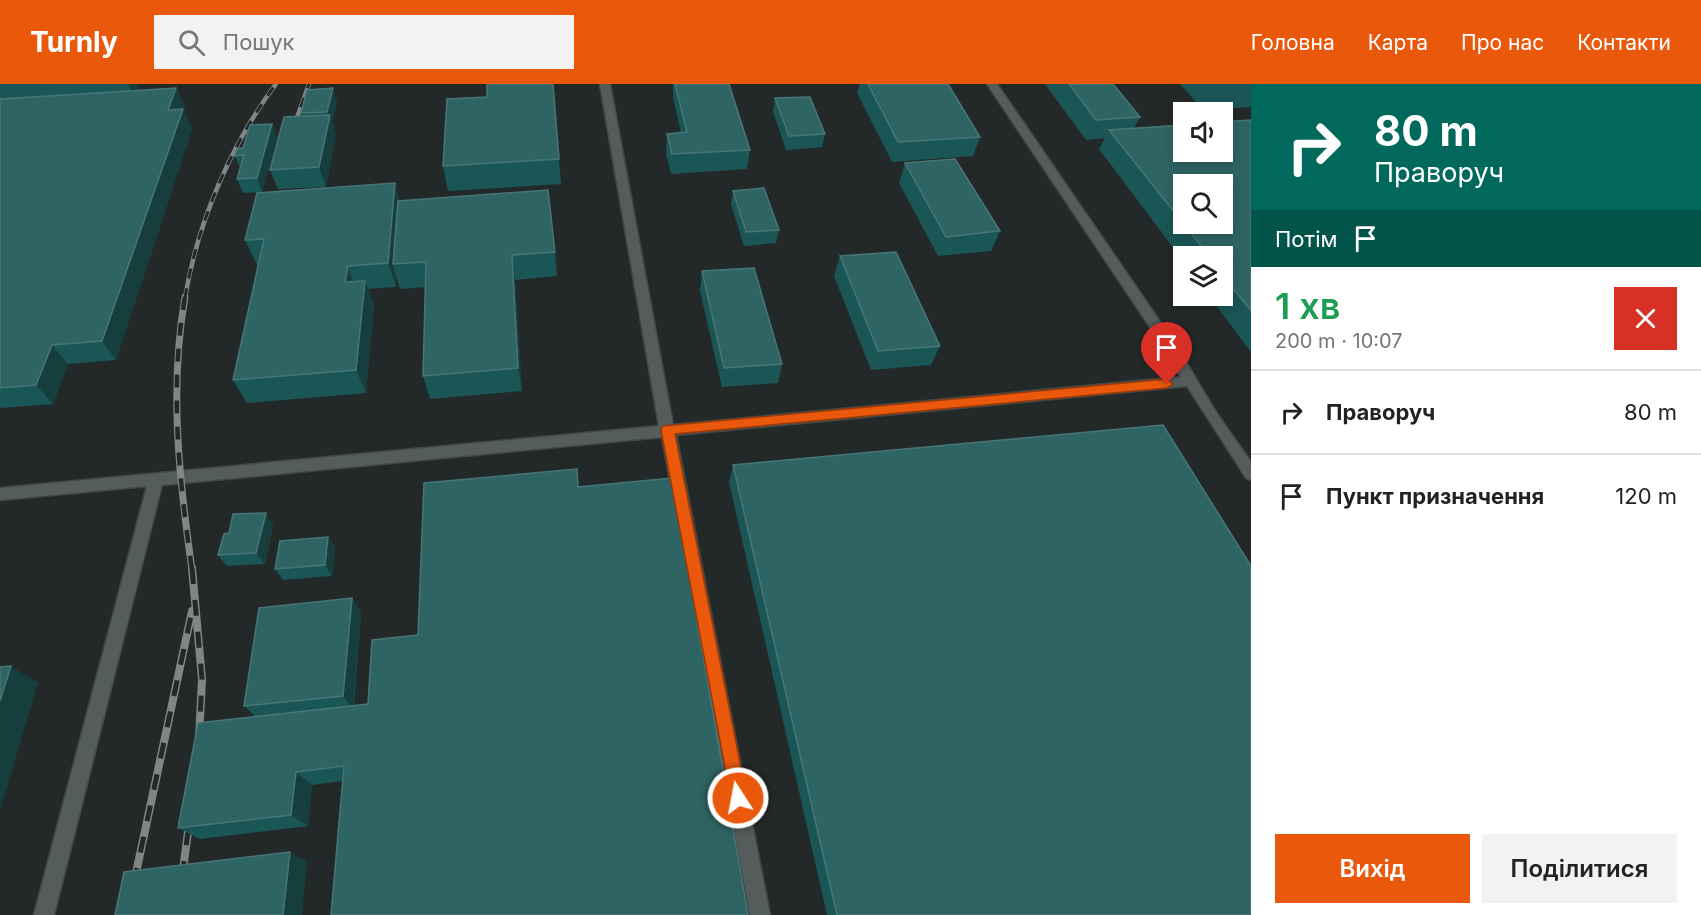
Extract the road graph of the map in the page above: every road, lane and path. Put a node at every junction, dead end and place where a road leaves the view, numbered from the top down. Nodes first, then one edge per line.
1 (605, 84) edge
2 (992, 84) edge
3 (1191, 381) junction
4 (667, 430) junction
5 (1251, 474) edge
6 (156, 479) junction
7 (0, 495) edge
8 (44, 915) edge
9 (760, 915) edge

1 - 4 lane
2 - 3 lane
3 - 4 lane
3 - 5 lane
4 - 6 lane
4 - 9 lane
6 - 7 lane
6 - 8 lane

